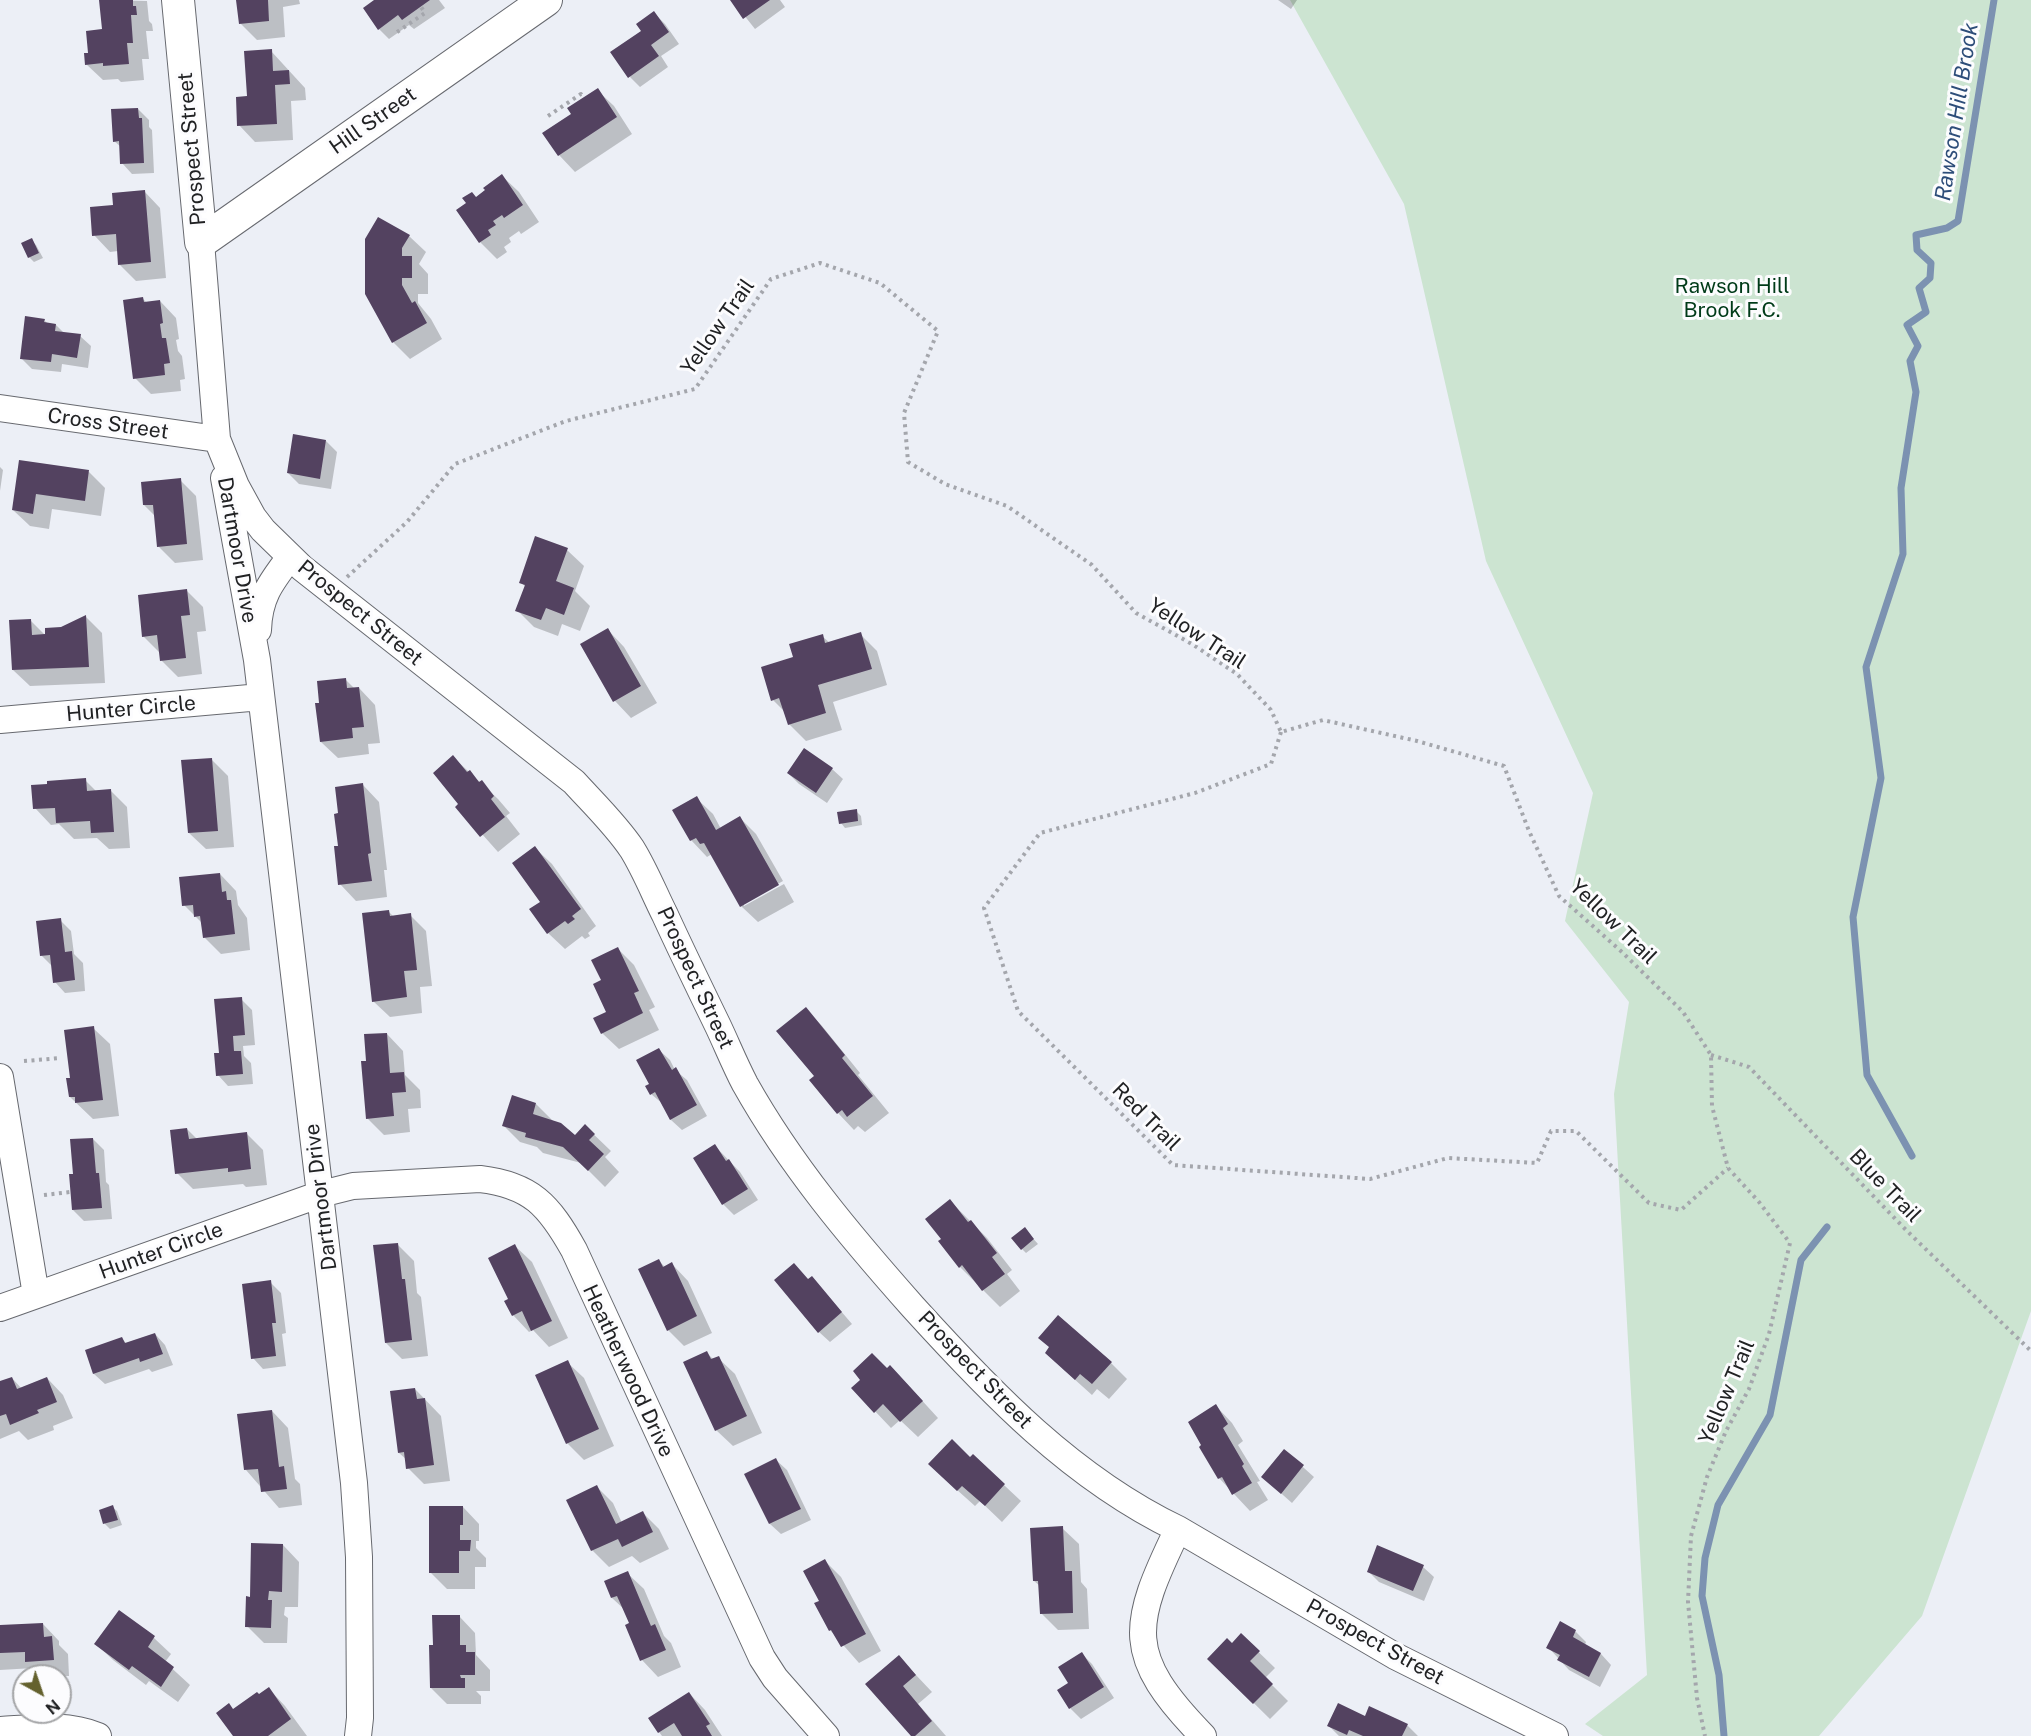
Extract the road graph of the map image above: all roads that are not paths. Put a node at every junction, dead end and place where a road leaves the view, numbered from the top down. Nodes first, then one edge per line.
1 (178, 0) edge
2 (546, 0) edge
3 (201, 242) junction
4 (0, 408) edge
5 (217, 439) junction
6 (263, 530) junction
7 (290, 557) junction
8 (240, 568) junction
9 (257, 660) junction
10 (261, 697) junction
11 (0, 720) edge
12 (0, 1077) edge
13 (321, 1194) junction
14 (36, 1295) junction
15 (0, 1308) edge
16 (1178, 1529) junction
17 (0, 1730) edge
18 (98, 1736) edge
19 (358, 1736) edge
20 (826, 1736) edge
21 (1203, 1736) edge
22 (1555, 1736) edge

1 - 3 street, Prospect Street
2 - 3 street, Hill Street
3 - 5 street, Prospect Street
4 - 5 street, Cross Street
5 - 6 street, Prospect Street
5 - 8 street, Dartmoor Drive
6 - 7 street, Prospect Street
6 - 8 street
7 - 9 street, Dartmoor Drive
7 - 16 street, Prospect Street
8 - 9 street, Dartmoor Drive
9 - 10 street, Dartmoor Drive
10 - 11 street, Hunter Circle
10 - 13 street, Dartmoor Drive
12 - 14 street
13 - 14 street, Hunter Circle
13 - 19 street, Dartmoor Drive
13 - 20 street, Heatherwood Drive
14 - 15 street, Hunter Circle
16 - 21 street
16 - 22 street, Prospect Street
17 - 18 street

